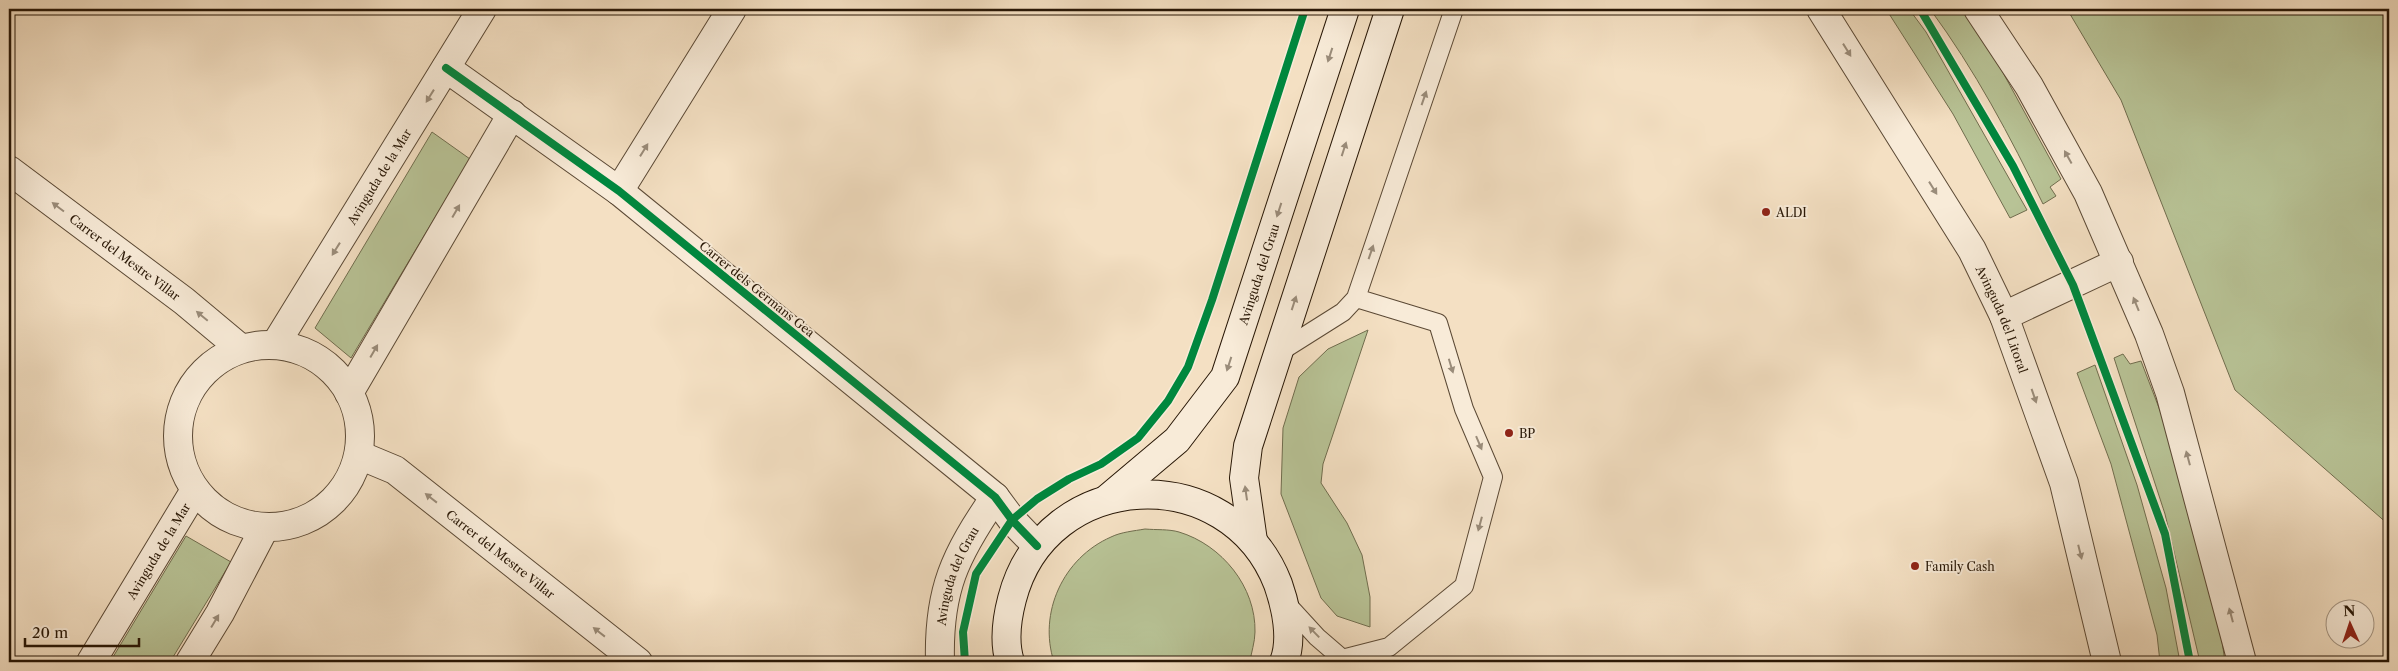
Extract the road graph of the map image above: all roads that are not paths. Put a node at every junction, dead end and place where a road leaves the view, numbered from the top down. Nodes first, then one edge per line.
1 (482, 9) edge
2 (732, 9) edge
3 (1345, 9) edge
4 (1390, 9) edge
5 (1454, 9) edge
6 (1821, 9) edge
7 (1978, 9) edge
8 (446, 68) junction
9 (512, 114) junction
10 (9, 170) edge
11 (618, 192) junction
12 (2119, 262) junction
13 (1356, 298) junction
14 (2004, 316) junction
15 (275, 345) junction
16 (239, 347) junction
17 (1278, 352) junction
18 (349, 393) junction
19 (358, 454) junction
20 (195, 490) junction
21 (995, 497) junction
22 (1107, 499) junction
23 (266, 527) junction
24 (1253, 541) junction
25 (1037, 546) junction
26 (1284, 600) junction
27 (1288, 659) edge
28 (1344, 661) edge
29 (91, 662) edge
30 (190, 662) edge
31 (638, 662) edge
32 (940, 662) edge
33 (1010, 662) edge
34 (2107, 662) edge
35 (2242, 662) edge

1 - 8 street, Avinguda de la Mar
11 -> 2 street
3 -> 22 street, Avinguda del Grau
17 -> 4 street
13 -> 5 lane
6 -> 14 street, Avinguda del Litoral
12 -> 7 street
8 - 9 street, Carrer dels Germans Gea
8 -> 15 street, Avinguda de la Mar
9 - 11 street, Carrer dels Germans Gea
18 -> 9 street
16 -> 10 street, Carrer del Mestre Villar
11 - 21 street, Carrer dels Germans Gea
12 - 14 street
35 -> 12 street
13 - 17 lane
13 -> 28 lane
14 -> 34 street, Avinguda del Litoral
15 - 16 street
15 - 18 street
16 - 20 street
24 -> 17 street
18 - 19 street
19 - 23 street
31 -> 19 street, Carrer del Mestre Villar
20 - 23 street
20 - 29 street, Avinguda de la Mar
21 - 25 street, Carrer dels Germans Gea
21 - 32 street, Avinguda del Grau
22 - 24 street
22 - 25 street
30 -> 23 street
24 - 26 street
25 - 33 street
26 - 27 street
28 -> 26 lane

